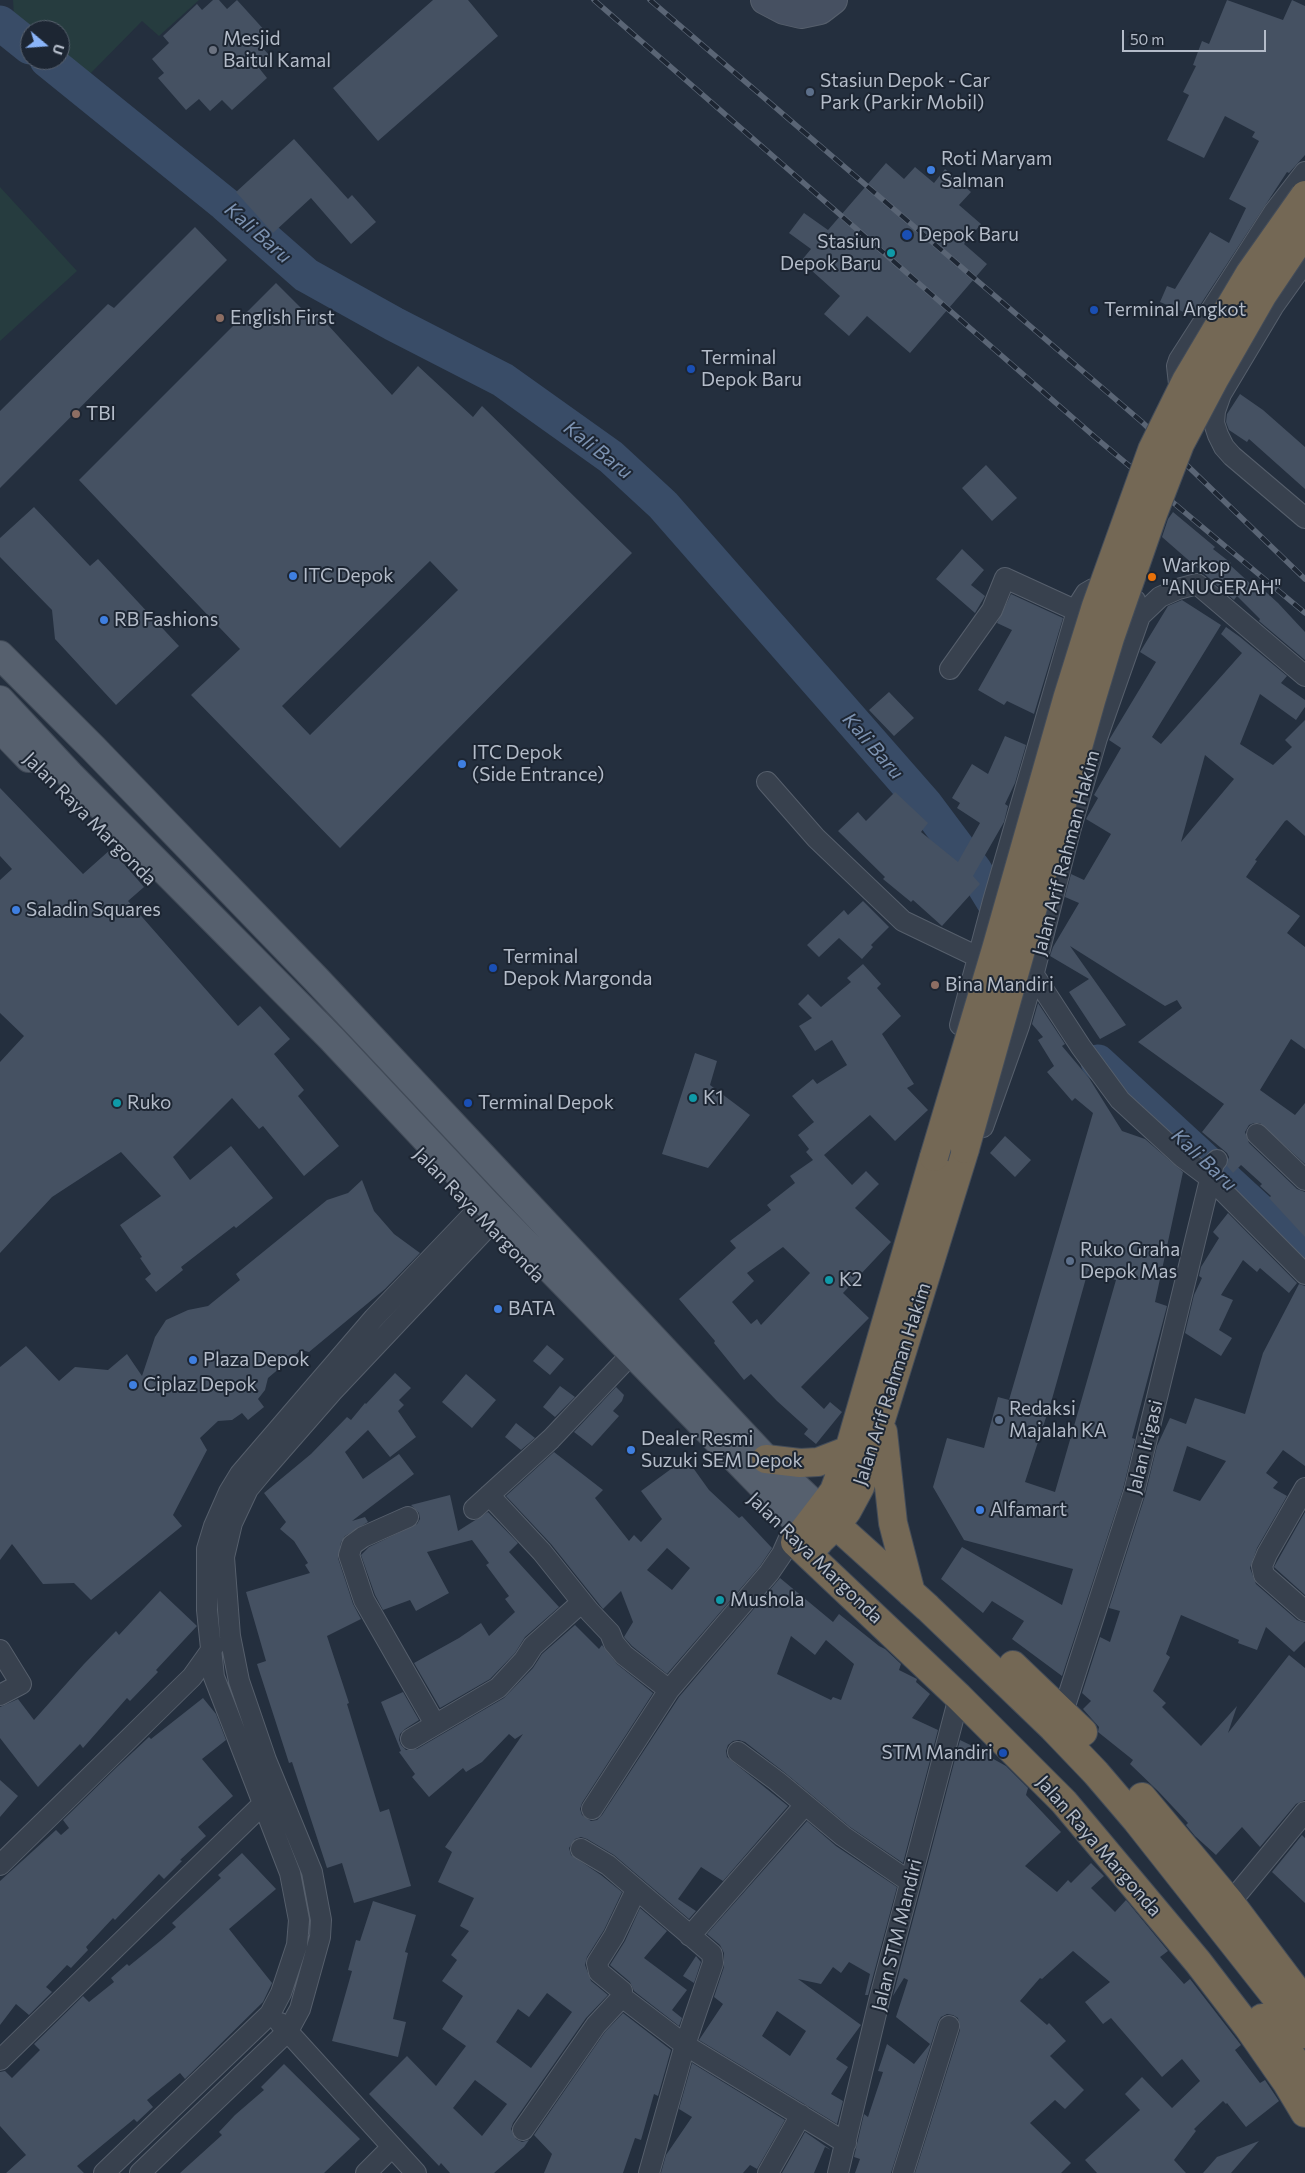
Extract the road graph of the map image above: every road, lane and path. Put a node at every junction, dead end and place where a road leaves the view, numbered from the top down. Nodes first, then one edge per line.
1 (765, 0) edge
2 (833, 0) edge
3 (1305, 172) edge
4 (1305, 195) edge
5 (1305, 232) edge
6 (1305, 262) edge
7 (1221, 394) junction
8 (1305, 518) edge
9 (1076, 611) junction
10 (1140, 616) junction
11 (0, 656) edge
12 (950, 669) dead end
13 (1305, 676) edge
14 (0, 700) edge
15 (0, 728) edge
16 (767, 782) dead end
17 (978, 957) junction
18 (1034, 975) junction
19 (260, 978) junction
20 (1257, 1134) dead end
21 (1213, 1168) junction
22 (1305, 1180) edge
23 (923, 1192) junction
24 (950, 1199) junction
25 (486, 1214) junction
26 (1305, 1274) edge
27 (622, 1364) junction
28 (882, 1418) junction
29 (850, 1450) junction
30 (766, 1459) junction
31 (1305, 1488) edge
32 (489, 1496) junction
33 (235, 1498) junction
34 (474, 1509) dead end
35 (408, 1517) dead end
36 (810, 1534) junction
37 (919, 1601) junction
38 (582, 1602) junction
39 (1305, 1611) edge
40 (230, 1636) junction
41 (210, 1648) junction
42 (0, 1650) edge
43 (670, 1690) junction
44 (965, 1690) junction
45 (0, 1695) edge
46 (1063, 1712) junction
47 (435, 1724) junction
48 (411, 1739) dead end
49 (738, 1752) dead end
50 (271, 1798) junction
51 (805, 1805) junction
52 (592, 1808) dead end
53 (1305, 1812) edge
54 (1144, 1814) junction
55 (581, 1849) dead end
56 (0, 1865) edge
57 (910, 1882) junction
58 (636, 1890) junction
59 (1229, 1901) junction
60 (690, 1936) junction
61 (622, 1997) junction
62 (1305, 2002) edge
63 (270, 2014) junction
64 (949, 2026) dead end
65 (288, 2031) junction
66 (685, 2045) junction
67 (1296, 2055) edge
68 (0, 2060) edge
69 (1305, 2113) edge
70 (801, 2115) junction
71 (523, 2130) dead end
72 (846, 2143) junction
73 (392, 2147) junction
74 (104, 2173) edge
75 (140, 2173) edge
76 (366, 2173) edge
77 (416, 2173) edge
78 (649, 2173) edge
79 (768, 2173) edge
80 (838, 2173) edge
81 (903, 2173) edge

1 - 2 street
3 - 7 street
4 - 23 highway, Jalan Arif Rahman Hakim, bridge
5 - 24 highway, Jalan Arif Rahman Hakim, bridge
6 - 7 street
7 - 8 street
9 - 10 street, Jalan Arif Rahman Hakim
9 - 12 street
9 - 17 street, Jalan Arif Rahman Hakim
10 - 13 street
10 - 18 street, Jalan Arif Rahman Hakim
11 - 30 main road, Jalan Raya Margonda
14 - 19 main road, Jalan Raya Margonda
15 - 19 main road, Jalan Raya Margonda
16 - 17 street
17 - 23 street, Jalan Arif Rahman Hakim
18 - 21 street
18 - 24 street, Jalan Arif Rahman Hakim
19 - 25 main road, Jalan Raya Margonda
20 - 22 street
21 - 26 street
21 - 46 street, Jalan Irigasi
23 - 29 highway, Jalan Arif Rahman Hakim
24 - 28 highway, Jalan Arif Rahman Hakim
25 - 27 main road, Jalan Raya Margonda
25 - 33 street
25 - 36 main road, Jalan Raya Margonda
27 - 32 street
27 - 36 main road, Jalan Raya Margonda
28 - 36 highway, Jalan Arif Rahman Hakim
28 - 37 highway
29 - 30 highway
29 - 36 highway, Jalan Arif Rahman Hakim
30 - 36 main road, Jalan Raya Margonda
31 - 39 street
32 - 34 street
32 - 38 street
33 - 40 street
33 - 41 street
35 - 47 street
36 - 37 highway, Jalan Raya Margonda
36 - 43 street
36 - 44 highway, Jalan Raya Margonda
37 - 46 highway, Jalan Raya Margonda
37 - 54 highway, Jalan Raya Margonda
38 - 43 street
38 - 47 street
40 - 41 street
40 - 50 street
41 - 50 street
41 - 56 street
42 - 45 street
43 - 52 street
44 - 57 street, Jalan STM Mandiri
44 - 67 highway, Jalan Raya Margonda
46 - 54 highway, Jalan Raya Margonda
47 - 48 street
49 - 51 street
50 - 63 street
50 - 65 street
50 - 68 street
51 - 57 street
51 - 60 street
53 - 59 street
54 - 59 highway, Jalan Raya Margonda
54 - 67 highway, Jalan Raya Margonda
55 - 58 street
57 - 72 street, Jalan STM Mandiri
58 - 60 street
58 - 61 street
59 - 62 highway, Jalan Raya Margonda
60 - 66 street
61 - 66 street
61 - 71 street
63 - 65 street
63 - 74 street
64 - 81 street
65 - 73 street
65 - 75 street
66 - 70 street
66 - 78 street
67 - 69 highway, Jalan Raya Margonda
70 - 72 street
70 - 79 street
72 - 80 street, Jalan STM Mandiri
73 - 76 street
73 - 77 street

